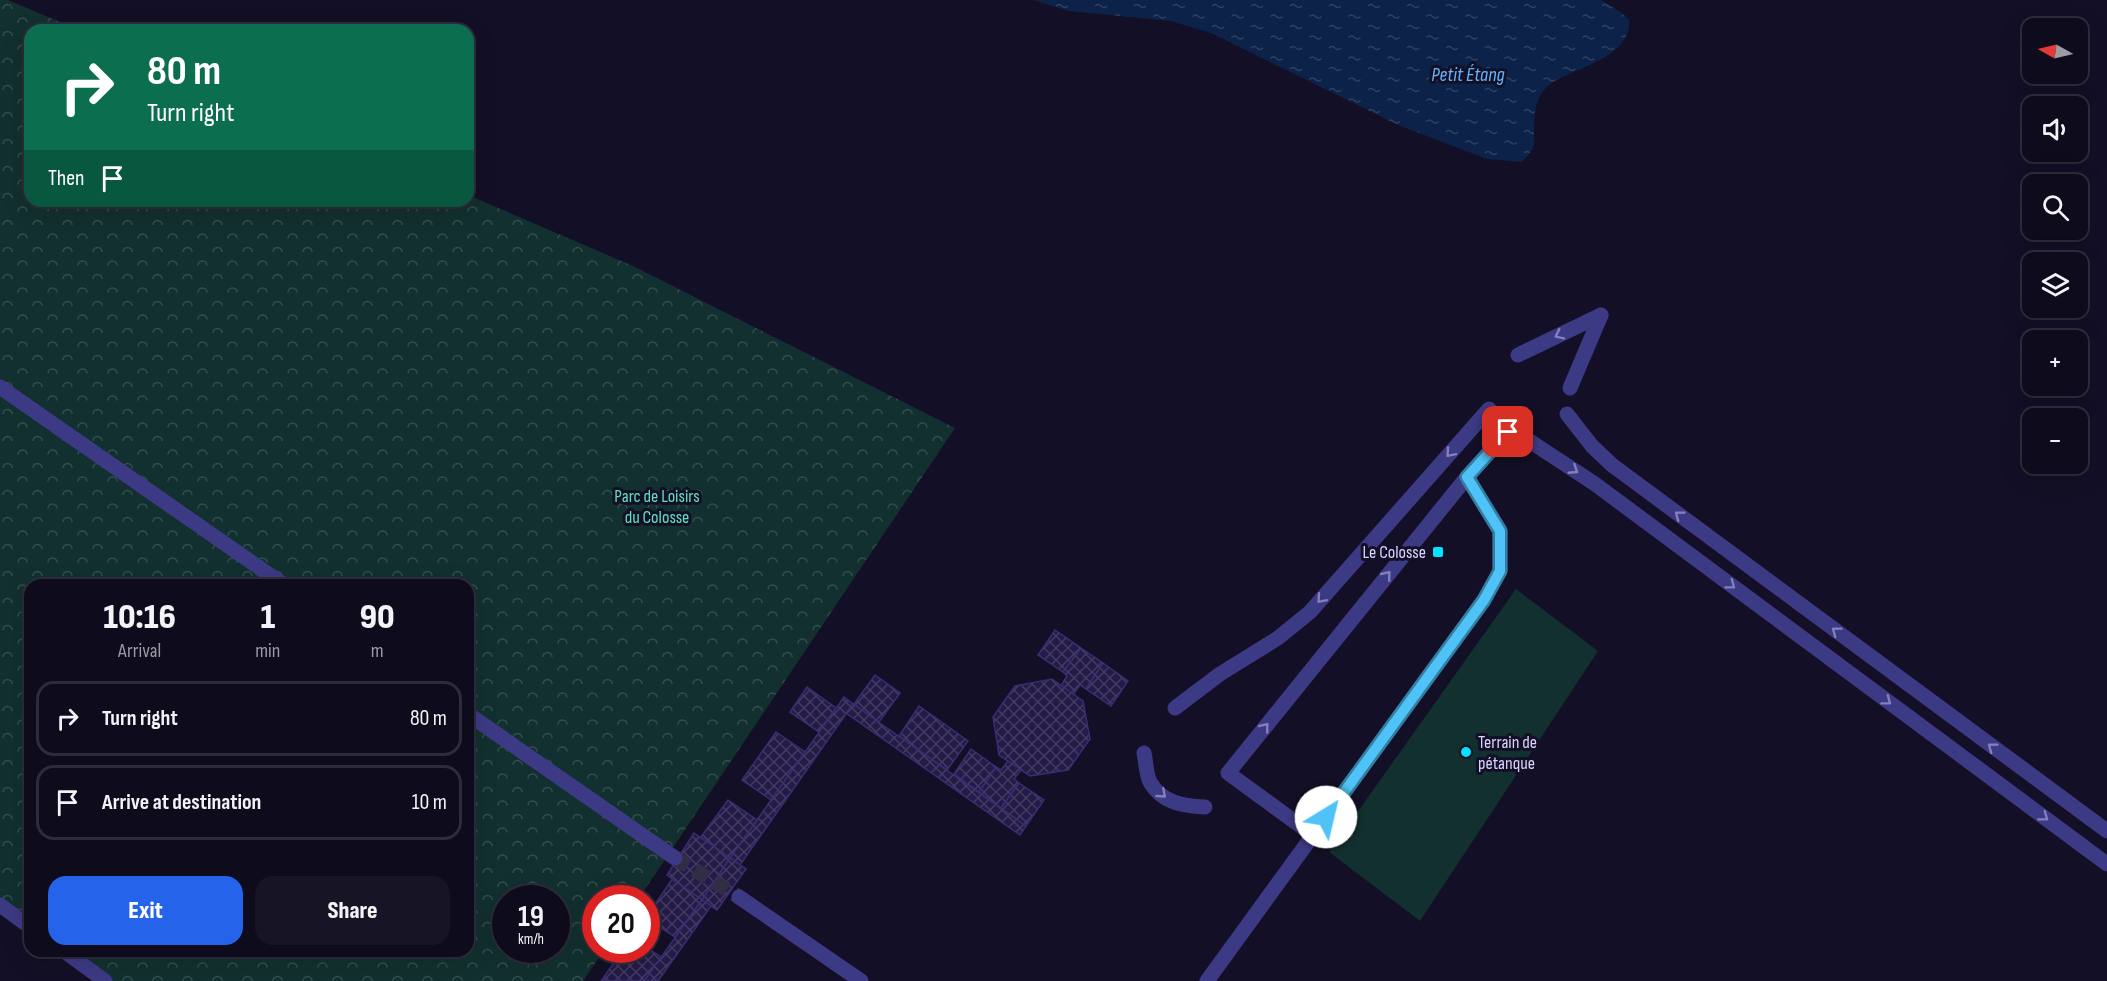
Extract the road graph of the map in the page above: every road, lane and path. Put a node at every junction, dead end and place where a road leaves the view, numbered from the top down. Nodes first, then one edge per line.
1 (1518, 356) dead end
2 (0, 387) edge
3 (1570, 388) dead end
4 (1489, 409) dead end
5 (1567, 414) dead end
6 (1508, 432) dead end
7 (1524, 438) dead end
8 (1467, 477) junction
9 (275, 579) edge
10 (1175, 708) dead end
11 (474, 718) edge
12 (1144, 753) dead end
13 (1205, 807) dead end
14 (2107, 831) edge
15 (1313, 836) junction
16 (675, 858) tunnel mouth
17 (2107, 864) edge
18 (739, 897) tunnel mouth
19 (0, 905) edge
20 (24, 923) edge
21 (72, 957) edge
22 (105, 981) edge
23 (861, 981) edge
24 (1207, 981) edge

3 -> 1 street
2 - 9 street
4 -> 10 street
14 -> 5 street
6 - 8 street
7 -> 17 street
8 - 15 street
15 -> 8 street
11 - 16 street
12 -> 13 street
15 - 24 street
18 - 23 street
19 - 20 street
21 - 22 street

